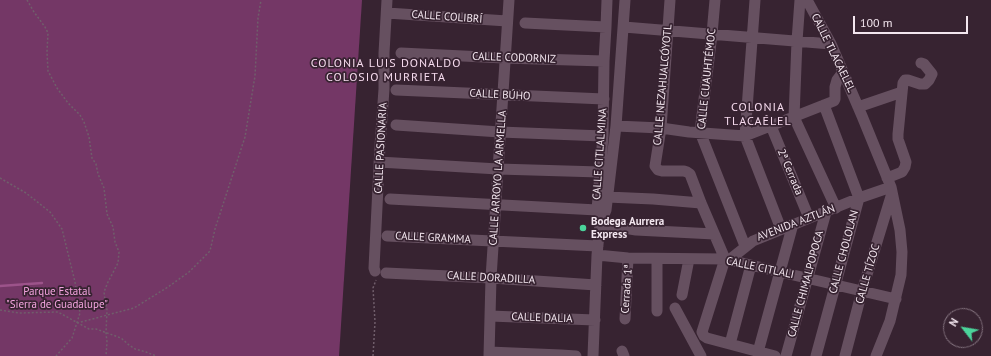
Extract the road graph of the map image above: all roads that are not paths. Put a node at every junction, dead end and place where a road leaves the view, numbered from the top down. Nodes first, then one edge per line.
1 (387, 0) edge
2 (508, 0) edge
3 (607, 0) edge
4 (625, 0) edge
5 (670, 0) edge
6 (715, 0) edge
7 (755, 0) edge
8 (800, 0) edge
9 (807, 0) edge
10 (387, 13) junction
11 (507, 21) junction
12 (525, 23) dead end
13 (606, 27) junction
14 (624, 27) junction
15 (667, 31) junction
16 (712, 34) junction
17 (752, 38) junction
18 (797, 41) junction
19 (831, 44) junction
20 (400, 53) dead end
21 (504, 58) junction
22 (604, 61) junction
23 (921, 63) dead end
24 (843, 72) junction
25 (396, 90) dead end
26 (902, 92) junction
27 (503, 95) junction
28 (604, 99) junction
29 (824, 105) junction
30 (858, 106) junction
31 (794, 117) junction
32 (396, 125) dead end
33 (616, 126) junction
34 (771, 126) junction
35 (661, 128) junction
36 (500, 132) junction
37 (700, 132) junction
38 (603, 136) junction
39 (745, 136) junction
40 (379, 162) junction
41 (498, 169) junction
42 (600, 172) junction
43 (890, 186) junction
44 (607, 197) junction
45 (859, 198) junction
46 (390, 199) dead end
47 (701, 203) junction
48 (496, 204) junction
49 (597, 210) junction
50 (831, 210) junction
51 (810, 218) junction
52 (600, 224) junction
53 (793, 224) junction
54 (781, 229) junction
55 (714, 234) junction
56 (388, 236) dead end
57 (494, 241) junction
58 (745, 246) junction
59 (597, 250) junction
60 (628, 258) junction
61 (657, 259) junction
62 (689, 260) junction
63 (727, 260) junction
64 (751, 265) junction
65 (780, 272) junction
66 (379, 275) joint
67 (492, 278) junction
68 (808, 278) junction
69 (596, 285) junction
70 (836, 285) junction
71 (862, 291) junction
72 (682, 295) dead end
73 (896, 299) junction
74 (675, 308) dead end
75 (657, 311) dead end
76 (490, 316) junction
77 (625, 319) dead end
78 (595, 320) junction
79 (730, 344) junction
80 (758, 352) junction
81 (489, 354) edge
82 (576, 356) edge
83 (593, 356) edge
84 (702, 356) edge
85 (775, 356) edge
86 (786, 356) edge
87 (816, 356) edge
88 (845, 356) edge
89 (876, 356) edge

1 - 10 street, CALLE PASIONARIA
2 - 11 street, CALLE ARROYO LA ARMELLA
3 - 13 street, CALLE CITLALMINA
4 - 14 street
5 - 15 street, CALLE NEZAHUALCÓYOTL
6 - 16 street, CALLE CUAUHTÉMOC
7 - 17 street
8 - 18 street
9 - 19 street, CALLE TLACAELEL
10 - 11 street, CALLE COLIBRÍ
10 - 40 street, CALLE PASIONARIA
11 - 21 street, CALLE ARROYO LA ARMELLA
12 - 13 street
13 - 22 street, CALLE CITLALMINA
14 - 15 street
14 - 33 street
15 - 16 street
15 - 35 street, CALLE NEZAHUALCÓYOTL
16 - 17 street
16 - 37 street, CALLE CUAUHTÉMOC
17 - 18 street
17 - 39 street
18 - 19 street
18 - 31 street
19 - 24 street, CALLE TLACAELEL
20 - 21 street, CALLE CODORNIZ
21 - 22 street, CALLE CODORNIZ
21 - 27 street, CALLE ARROYO LA ARMELLA
22 - 28 street, CALLE CITLALMINA
23 - 26 street
24 - 29 street
24 - 30 street, CALLE TLACAELEL
25 - 27 street, CALLE BÚHO
26 - 30 street, CALLE TLACAELEL
26 - 43 street, AVENIDA AZTLÁN
27 - 28 street, CALLE BÚHO
27 - 36 street, CALLE ARROYO LA ARMELLA
28 - 38 street, CALLE CITLALMINA
29 - 31 street
29 - 45 street, CALLE CHOLOLAN
30 - 43 street, CALLE TLACAELEL
31 - 34 street
31 - 50 street
32 - 36 street
33 - 35 street
33 - 44 street
34 - 39 street
34 - 51 street, 2ª Cerrada
35 - 37 street
35 - 47 street, CALLE NEZAHUALCÓYOTL
36 - 38 street
36 - 41 street, CALLE ARROYO LA ARMELLA
37 - 39 street
37 - 58 street, CALLE CUAUHTÉMOC
38 - 42 street, CALLE CITLALMINA
39 - 54 street
40 - 41 street
40 - 66 street, CALLE PASIONARIA
41 - 42 street
41 - 48 street, CALLE ARROYO LA ARMELLA
42 - 49 street, CALLE CITLALMINA
43 - 45 street, AVENIDA AZTLÁN
43 - 71 street, CALLE TÍZOC
43 - 73 street, CALLE TLACAELEL
44 - 47 street
44 - 52 street
45 - 50 street, AVENIDA AZTLÁN
45 - 70 street, CALLE CHOLOLAN
46 - 48 street
47 - 55 street
48 - 49 street
48 - 57 street, CALLE ARROYO LA ARMELLA
49 - 52 street, CALLE CITLALMINA
50 - 51 street, AVENIDA AZTLÁN
50 - 68 street, CALLE CHIMALPOPOCA
51 - 53 street, AVENIDA AZTLÁN
52 - 55 street
52 - 59 street, CALLE CITLALMINA
53 - 54 street, AVENIDA AZTLÁN
53 - 65 street
54 - 58 street, AVENIDA AZTLÁN
55 - 63 street
56 - 57 street, CALLE GRAMMA
57 - 59 street, CALLE GRAMMA
57 - 67 street, CALLE ARROYO LA ARMELLA
58 - 63 street, AVENIDA AZTLÁN
59 - 60 street, CALLE CITLALI
59 - 69 street, CALLE CITLALMINA
60 - 61 street, CALLE CITLALI
60 - 77 street, Cerrada 1ª
61 - 62 street, CALLE CITLALI
61 - 75 street
62 - 63 street, CALLE CITLALI
62 - 72 street
63 - 64 street, CALLE CITLALI
63 - 79 street
64 - 65 street, CALLE CITLALI
64 - 79 street
65 - 68 street, CALLE CITLALI
65 - 80 street
66 - 67 street, CALLE DORADILLA
67 - 69 street, CALLE DORADILLA
67 - 76 street, CALLE ARROYO LA ARMELLA
68 - 70 street, CALLE CITLALI
68 - 86 street, CALLE CHIMALPOPOCA
69 - 78 street, CALLE CITLALMINA
70 - 71 street, CALLE CITLALI
70 - 87 street, CALLE CHOLOLAN
71 - 73 street, CALLE CITLALI
71 - 88 street, CALLE TÍZOC
73 - 89 street, CALLE TLACAELEL
74 - 84 street
76 - 78 street, CALLE DALIA
76 - 81 street, CALLE ARROYO LA ARMELLA
78 - 83 street, CALLE CITLALMINA
79 - 80 street
80 - 85 street
81 - 82 street

